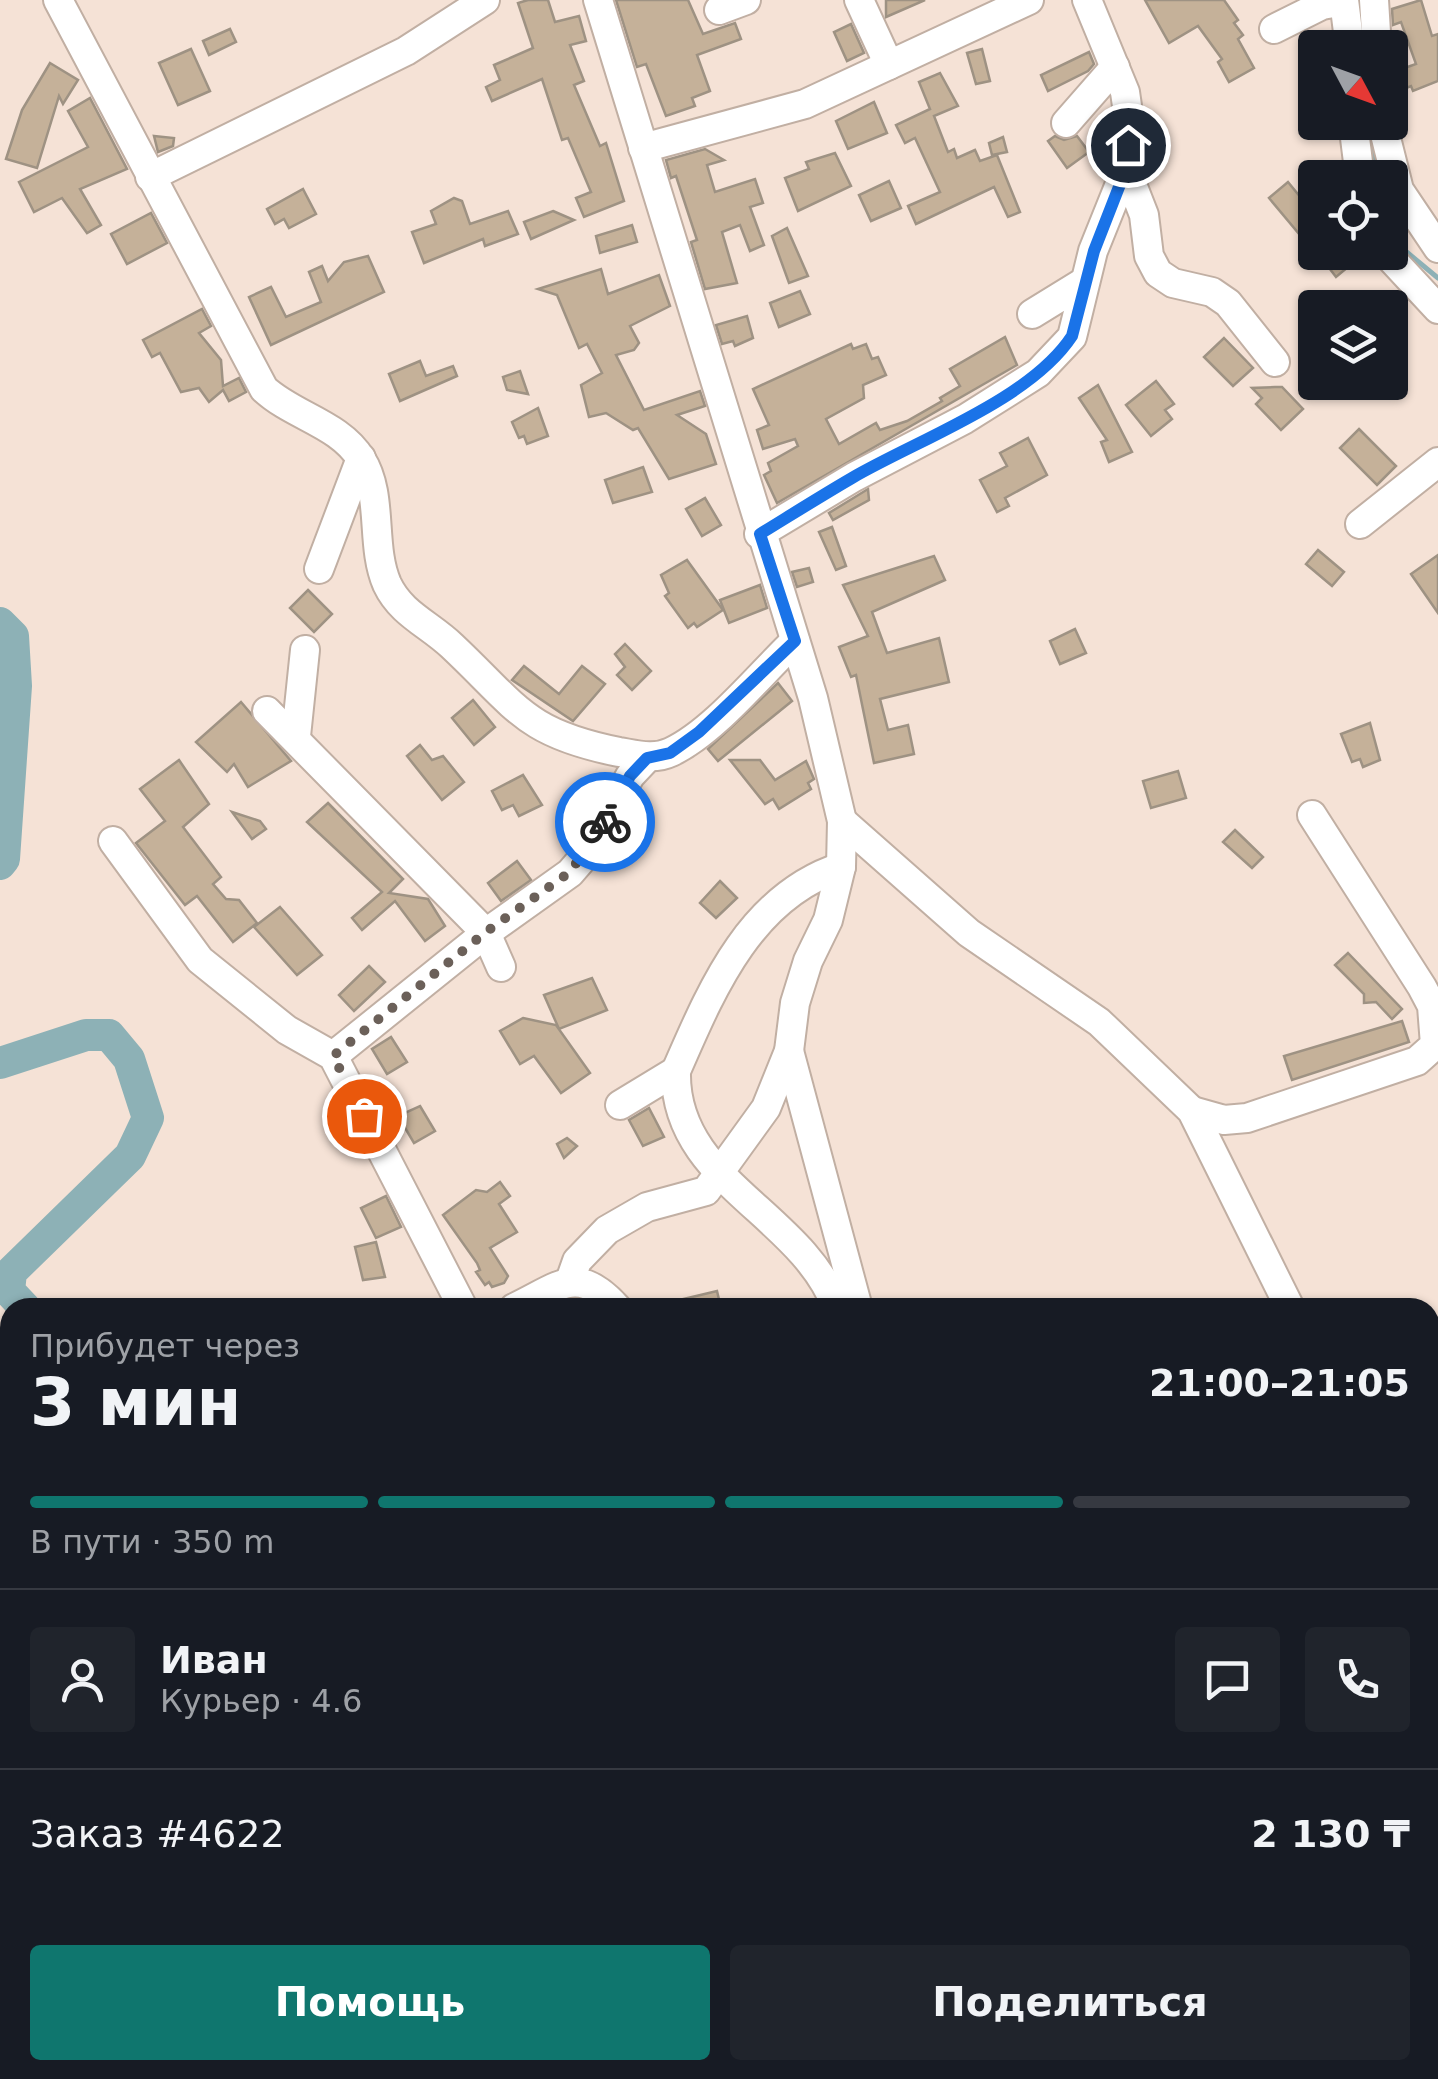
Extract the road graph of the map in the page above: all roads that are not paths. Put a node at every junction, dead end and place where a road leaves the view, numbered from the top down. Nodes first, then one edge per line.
1 (58, 0) edge
2 (486, 0) edge
3 (598, 0) edge
4 (746, 0) edge
5 (859, 0) edge
6 (1029, 0) edge
7 (1086, 0) edge
8 (1344, 0) edge
9 (1374, 0) edge
10 (719, 10) dead end
11 (1274, 28) dead end
12 (1348, 30) edge
13 (1376, 30) edge
14 (889, 65) junction
15 (1116, 66) junction
16 (1066, 123) dead end
17 (1386, 140) edge
18 (643, 148) junction
19 (1126, 169) junction
20 (150, 178) junction
21 (1438, 248) edge
22 (1401, 270) edge
23 (1084, 282) junction
24 (1438, 309) edge
25 (1032, 314) dead end
26 (1276, 362) dead end
27 (361, 458) junction
28 (1438, 462) edge
29 (1360, 524) dead end
30 (760, 534) junction
31 (319, 569) dead end
32 (795, 641) junction
33 (305, 650) dead end
34 (267, 710) dead end
35 (296, 736) junction
36 (647, 758) junction
37 (1312, 815) dead end
38 (842, 821) junction
39 (113, 841) dead end
40 (841, 867) junction
41 (486, 932) junction
42 (501, 968) dead end
43 (789, 1050) junction
44 (333, 1056) junction
45 (676, 1071) junction
46 (620, 1105) dead end
47 (1192, 1111) junction
48 (719, 1174) junction
49 (570, 1280) junction
50 (458, 1298) edge
51 (534, 1298) edge
52 (606, 1298) edge
53 (831, 1298) edge
54 (855, 1298) edge
55 (1285, 1298) edge

1 - 20 street
2 - 20 street
3 - 18 street
4 - 10 street
5 - 14 street
6 - 14 street
7 - 15 street
8 - 11 street
8 - 12 street
9 - 13 street
14 - 18 street
15 - 16 street
15 - 19 street
17 - 21 street
18 - 30 street
19 - 23 street
19 - 26 street
20 - 27 street
22 - 24 street
23 - 25 street
23 - 30 street
27 - 31 street
27 - 36 street
28 - 29 street
30 - 32 street
32 - 36 street
32 - 38 street
33 - 35 street
34 - 35 street
35 - 41 street
36 - 41 street
37 - 47 street
38 - 40 street
38 - 47 street
39 - 44 street
40 - 43 street
40 - 45 street
41 - 42 street
41 - 44 street
43 - 48 street
43 - 54 street
44 - 50 street
45 - 46 street
45 - 48 street
47 - 55 street
48 - 49 street
48 - 53 street
49 - 51 street
49 - 52 street

